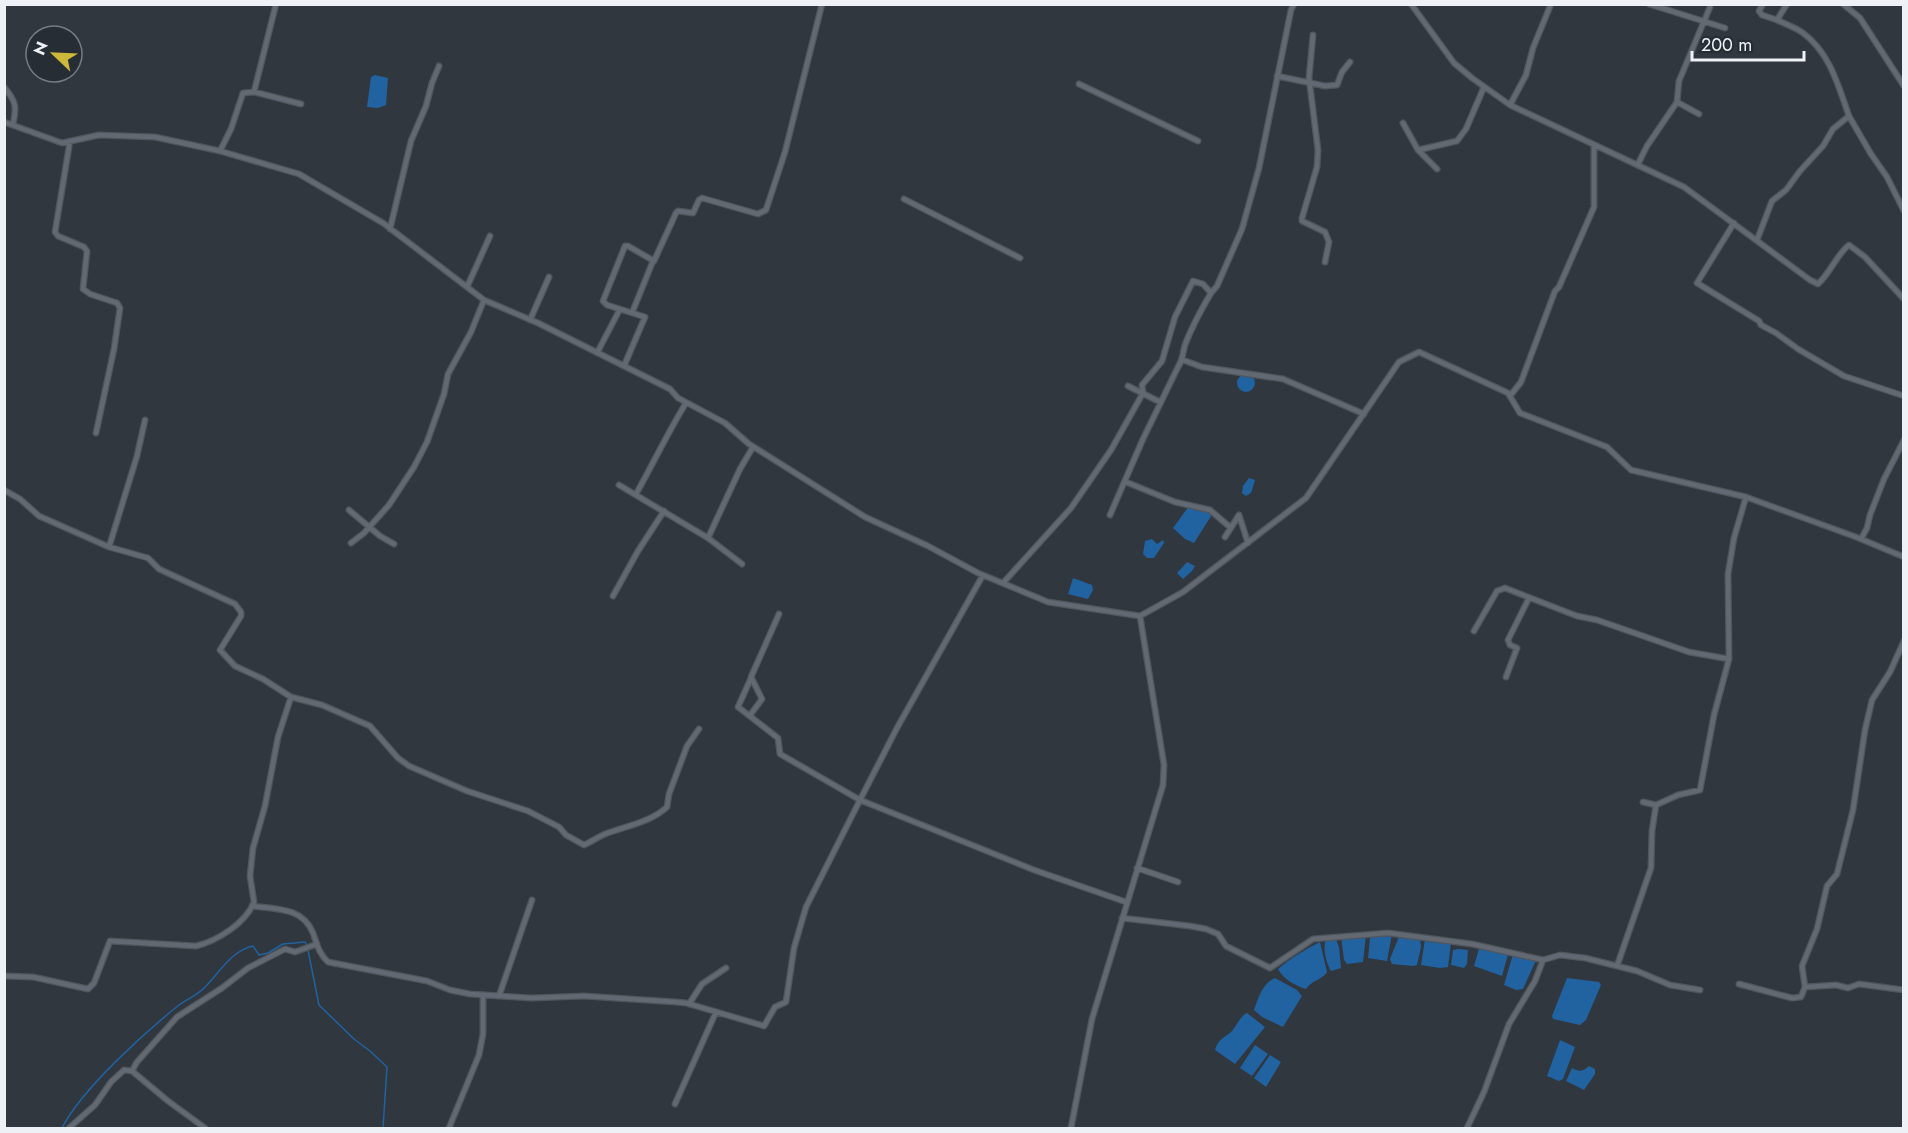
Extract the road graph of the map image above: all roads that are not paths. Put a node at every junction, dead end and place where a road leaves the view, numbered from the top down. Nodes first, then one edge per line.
1 (276, 4) edge
2 (822, 4) edge
3 (1294, 4) edge
4 (1411, 4) edge
5 (1551, 4) edge
6 (1649, 4) edge
7 (1763, 4) edge
8 (1787, 4) edge
9 (1843, 4) edge
10 (1710, 7) dead end
11 (1777, 20) junction
12 (1705, 22) junction
13 (1725, 28) dead end
14 (1313, 35) dead end
15 (1350, 62) dead end
16 (439, 66) dead end
17 (1277, 76) junction
18 (1310, 83) junction
19 (1079, 84) dead end
20 (1904, 86) edge
21 (4, 87) edge
22 (1484, 87) junction
23 (254, 92) junction
24 (1677, 102) junction
25 (301, 104) dead end
26 (1510, 105) junction
27 (1699, 114) dead end
28 (1849, 116) junction
29 (4, 122) edge
30 (1403, 123) dead end
31 (13, 124) junction
32 (70, 141) junction
33 (1198, 141) dead end
34 (1594, 146) junction
35 (1418, 150) junction
36 (220, 151) junction
37 (1638, 164) junction
38 (1437, 170) dead end
39 (904, 198) dead end
40 (1904, 211) edge
41 (1734, 223) junction
42 (390, 229) junction
43 (490, 236) dead end
44 (1757, 240) junction
45 (1020, 258) dead end
46 (653, 261) junction
47 (1324, 262) dead end
48 (549, 277) dead end
49 (467, 287) junction
50 (1212, 293) junction
51 (1904, 299) edge
52 (484, 300) junction
53 (620, 309) junction
54 (632, 312) junction
55 (530, 320) junction
56 (597, 353) junction
57 (1183, 360) junction
58 (624, 366) junction
59 (1128, 386) dead end
60 (1143, 393) junction
61 (1510, 396) junction
62 (1904, 396) edge
63 (1161, 402) junction
64 (686, 403) junction
65 (1364, 414) junction
66 (144, 420) dead end
67 (96, 433) dead end
68 (1904, 441) edge
69 (753, 447) junction
70 (1126, 482) junction
71 (619, 484) dead end
72 (4, 490) edge
73 (636, 494) junction
74 (1746, 497) junction
75 (349, 510) dead end
76 (664, 511) junction
77 (1110, 515) dead end
78 (370, 527) junction
79 (1231, 528) junction
80 (1225, 537) dead end
81 (708, 538) junction
82 (1861, 539) junction
83 (351, 543) dead end
84 (1248, 543) junction
85 (394, 544) dead end
86 (109, 547) junction
87 (1904, 557) edge
88 (742, 564) dead end
89 (983, 575) junction
90 (1003, 584) junction
91 (613, 596) dead end
92 (1529, 598) junction
93 (779, 615) dead end
94 (1140, 616) junction
95 (1474, 631) dead end
96 (1904, 641) edge
97 (1729, 659) junction
98 (751, 677) junction
99 (1506, 677) dead end
100 (291, 697) junction
101 (751, 717) junction
102 (699, 729) dead end
103 (860, 800) junction
104 (1643, 802) dead end
105 (1656, 805) junction
106 (1137, 868) junction
107 (1178, 882) dead end
108 (532, 900) dead end
109 (1126, 902) junction
110 (252, 906) junction
111 (1122, 918) junction
112 (316, 944) junction
113 (1543, 960) junction
114 (1617, 966) junction
115 (726, 968) dead end
116 (4, 976) edge
117 (1739, 984) dead end
118 (1805, 987) junction
119 (1700, 990) dead end
120 (1904, 990) edge
121 (483, 995) junction
122 (499, 996) junction
123 (689, 1004) junction
124 (716, 1012) junction
125 (132, 1071) junction
126 (675, 1104) dead end
127 (69, 1128) edge
128 (206, 1128) edge
129 (449, 1128) edge
130 (1071, 1128) edge
131 (1467, 1128) edge

1 - 23 street
2 - 46 street
3 - 17 street
4 - 22 street
5 - 26 street
6 - 12 street
7 - 11 street
8 - 11 street
9 - 20 street
10 - 12 street
11 - 28 street
12 - 13 street
12 - 24 street
14 - 18 street
15 - 18 street
16 - 42 street
17 - 18 street
17 - 50 street
18 - 47 street
19 - 33 street
21 - 31 street
22 - 26 street
22 - 35 street
23 - 25 street
23 - 36 street
24 - 27 street
24 - 37 street
26 - 34 street
28 - 40 street
28 - 44 street
29 - 31 street
30 - 35 street
31 - 32 street
32 - 36 street
32 - 67 street
34 - 37 street
34 - 61 street
35 - 38 street
36 - 42 street
37 - 41 street
39 - 45 street
41 - 44 street
41 - 62 street
42 - 49 street
43 - 49 street
44 - 51 street
46 - 53 street
46 - 54 street
48 - 55 street
49 - 52 street
50 - 57 street
50 - 60 street
52 - 55 street
52 - 78 street
53 - 54 street
53 - 56 street
54 - 58 street
55 - 56 street
56 - 58 street
57 - 63 street
57 - 65 street
58 - 64 street
59 - 60 street
60 - 63 street
60 - 90 street
61 - 65 street
61 - 74 street
63 - 70 street
64 - 69 street
64 - 73 street
65 - 84 street
66 - 86 street
68 - 82 street
69 - 81 street
69 - 89 street
70 - 77 street
70 - 79 street
71 - 73 street
72 - 86 street
73 - 76 street
74 - 82 street
74 - 97 street
75 - 78 street
76 - 81 street
76 - 91 street
78 - 83 street
78 - 85 street
79 - 80 street
79 - 84 street
81 - 88 street
82 - 87 street
84 - 94 street
86 - 100 street
89 - 90 street
89 - 103 street
90 - 94 street
92 - 95 street
92 - 97 street
92 - 99 street
93 - 98 street
94 - 106 street
96 - 118 street
97 - 105 street
98 - 101 street
98 - 101 street
100 - 102 street
100 - 110 street
101 - 103 street
103 - 109 street
103 - 124 street
104 - 105 street
105 - 114 street
106 - 107 street
106 - 109 street
108 - 122 street
109 - 111 street
110 - 112 street
110 - 116 street
111 - 113 street
111 - 130 street
112 - 121 street
112 - 125 street
113 - 114 street
113 - 131 street
114 - 119 street
115 - 123 street
117 - 118 street
118 - 120 street
121 - 122 street
121 - 129 street
122 - 123 street
123 - 124 street
124 - 126 street
125 - 127 street
125 - 128 street

